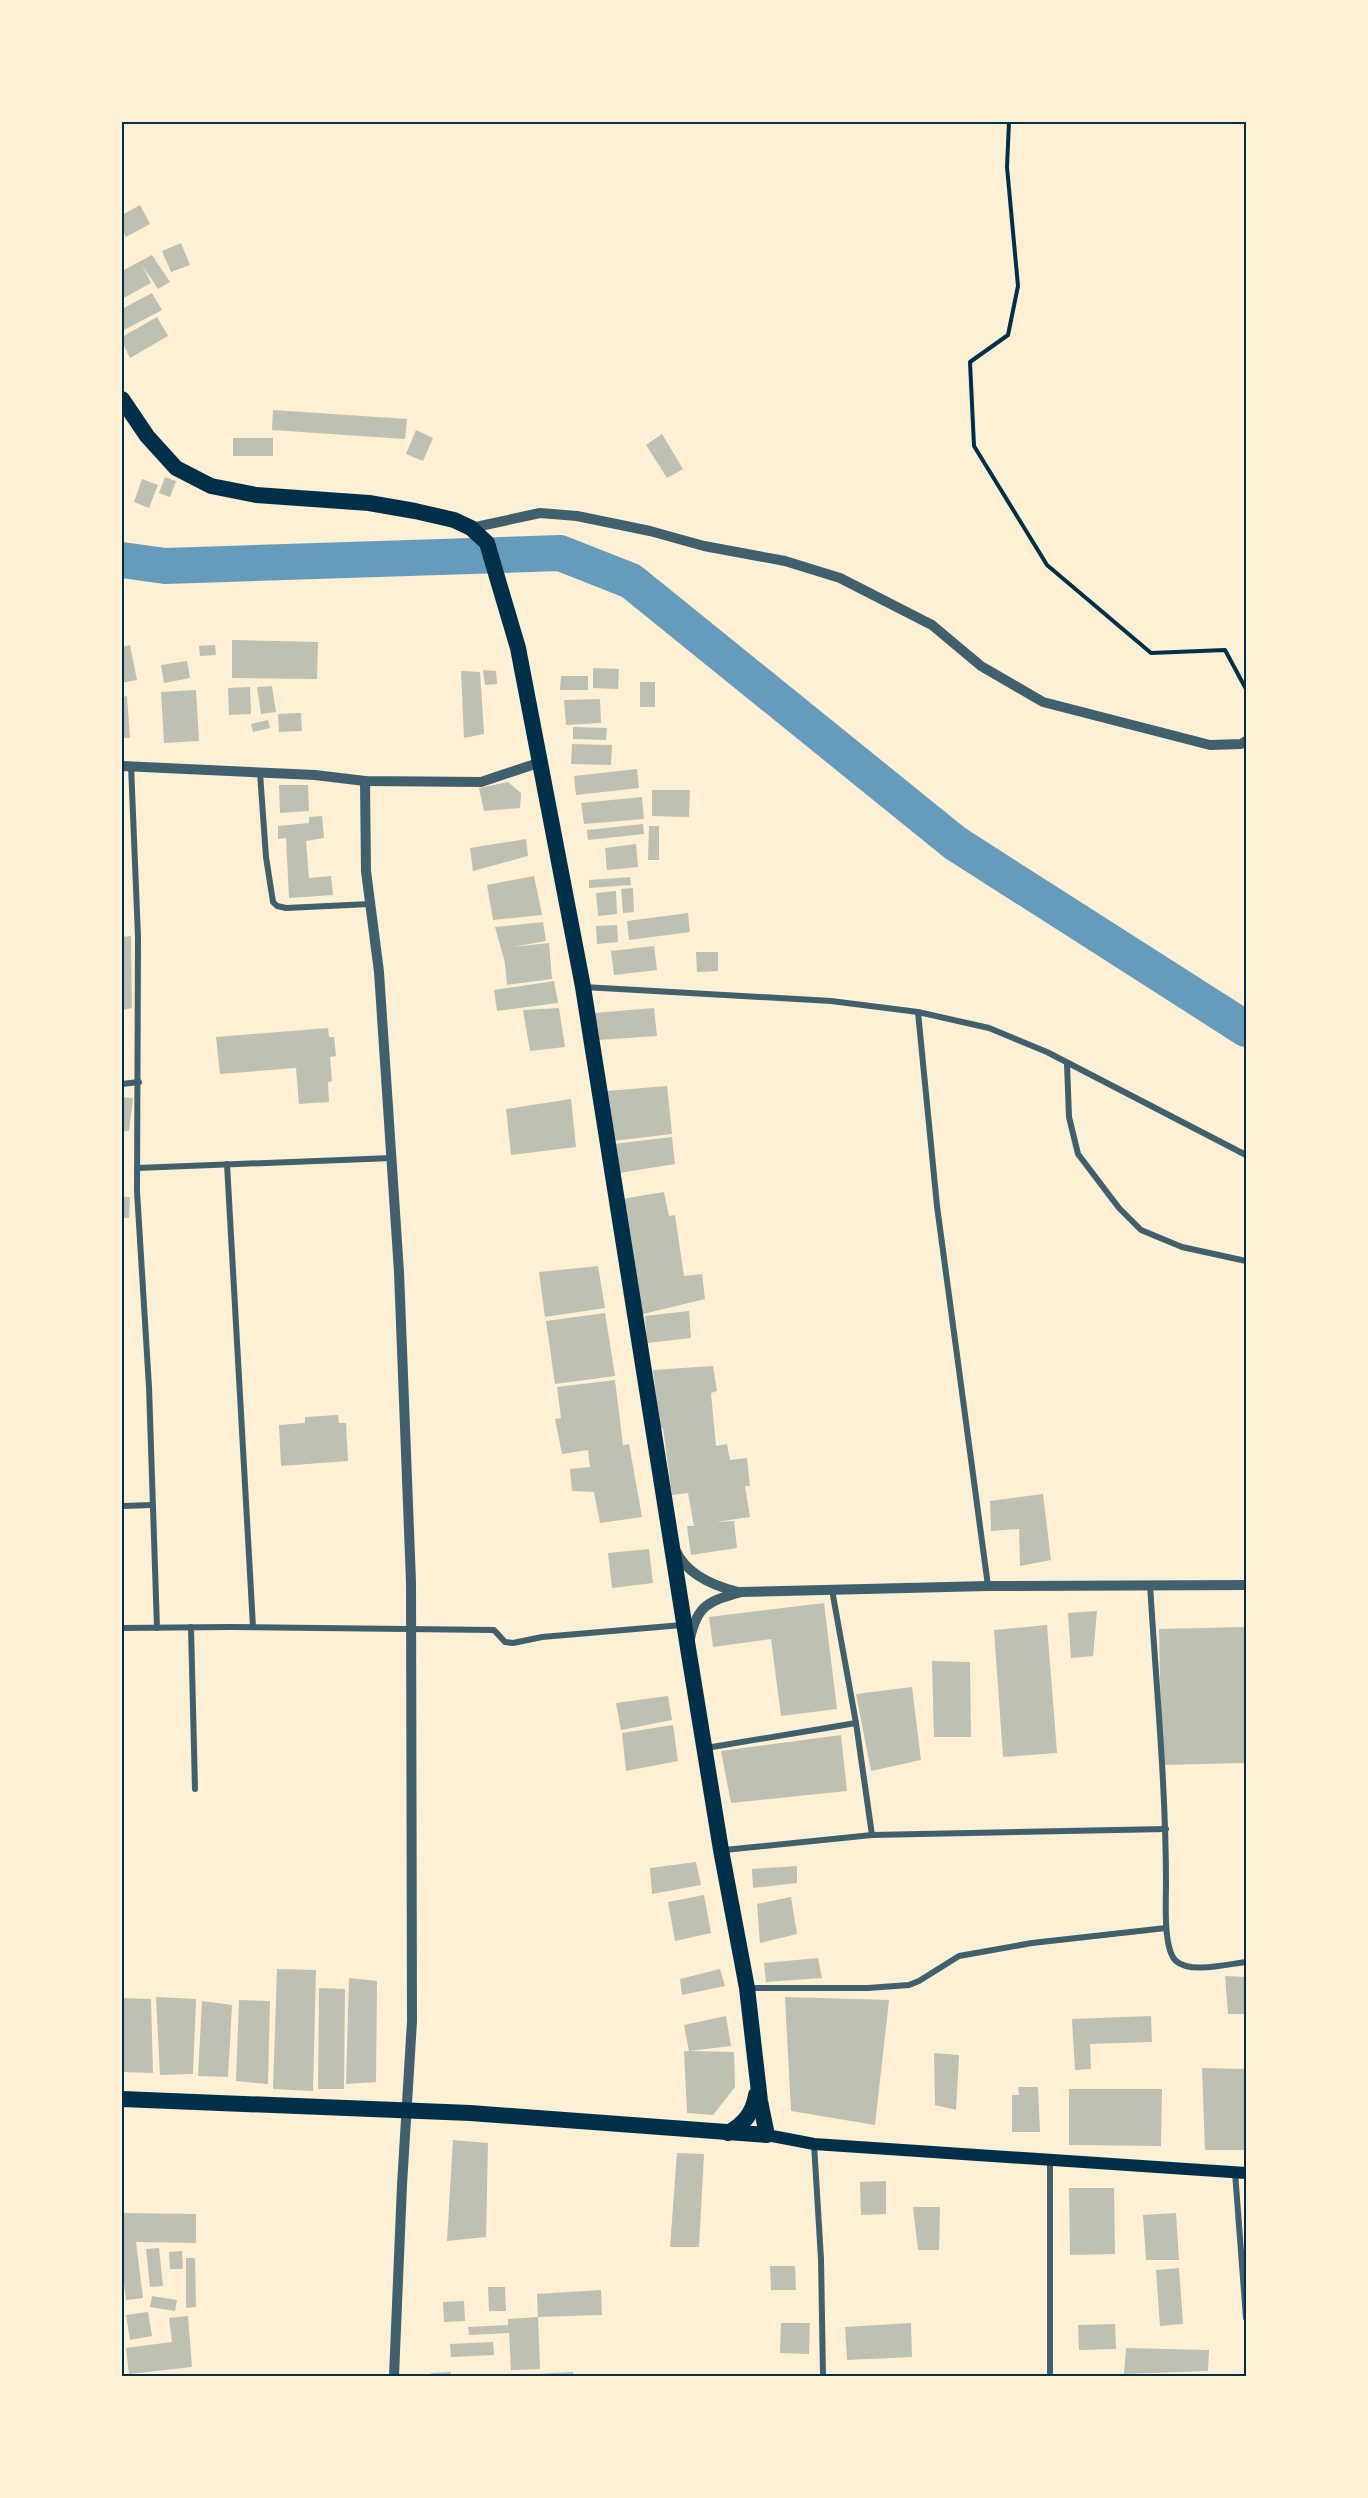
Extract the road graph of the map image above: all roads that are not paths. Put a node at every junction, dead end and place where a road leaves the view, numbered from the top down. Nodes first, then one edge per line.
1 (122, 399) edge
2 (471, 528) junction
3 (1246, 741) edge
4 (541, 762) junction
5 (126, 766) edge
6 (260, 773) junction
7 (365, 781) junction
8 (370, 904) junction
9 (583, 987) junction
10 (918, 1012) junction
11 (1067, 1064) junction
12 (139, 1082) junction
13 (122, 1084) edge
14 (1246, 1155) edge
15 (392, 1158) junction
16 (227, 1164) junction
17 (137, 1168) junction
18 (1246, 1261) edge
19 (153, 1505) junction
20 (122, 1506) edge
21 (670, 1539) junction
22 (1150, 1584) junction
23 (1246, 1585) edge
24 (988, 1586) junction
25 (832, 1589) junction
26 (741, 1592) junction
27 (684, 1624) junction
28 (191, 1627) junction
29 (253, 1627) junction
30 (122, 1628) edge
31 (157, 1628) junction
32 (410, 1629) junction
33 (688, 1648) junction
34 (856, 1723) junction
35 (705, 1748) junction
36 (195, 1789) dead end
37 (1166, 1829) junction
38 (872, 1835) junction
39 (721, 1850) junction
40 (1166, 1928) junction
41 (1246, 1962) edge
42 (747, 1988) junction
43 (759, 2081) junction
44 (122, 2099) edge
45 (406, 2110) junction
46 (728, 2133) junction
47 (767, 2135) junction
48 (814, 2144) junction
49 (1050, 2159) junction
50 (1241, 2172) edge
51 (1246, 2318) edge
52 (394, 2376) edge
53 (822, 2376) edge
54 (1050, 2376) edge

1 - 2 highway
2 - 3 street
2 - 4 highway
4 - 7 street
4 - 9 highway
5 - 6 street
5 - 12 street
6 - 7 street
6 - 8 street
7 - 8 street
8 - 15 street
9 - 10 street
9 - 21 highway
10 - 11 street
10 - 24 street
11 - 14 street
11 - 18 street
12 - 13 street
12 - 17 street
15 - 16 street
15 - 32 street
16 - 17 street
16 - 29 street
17 - 19 street
19 - 20 street
19 - 31 street
21 - 26 street
21 - 27 highway
22 - 23 street
22 - 24 street
22 - 37 street
24 - 25 street
25 - 26 street
25 - 34 street
26 - 33 street
27 - 32 street
27 - 33 highway
28 - 29 street
28 - 31 street
28 - 36 street
29 - 32 street
30 - 31 street
32 - 45 street
33 - 35 highway
34 - 35 street
34 - 38 street
35 - 39 highway
37 - 38 street
37 - 40 street
38 - 39 street
39 - 42 highway
40 - 41 street
40 - 42 street
42 - 43 highway
43 - 46 highway
43 - 47 highway
44 - 45 highway
45 - 46 highway
45 - 52 street
46 - 47 highway
47 - 48 main road
48 - 49 main road
48 - 53 street
49 - 50 main road
49 - 54 street
50 - 51 street

